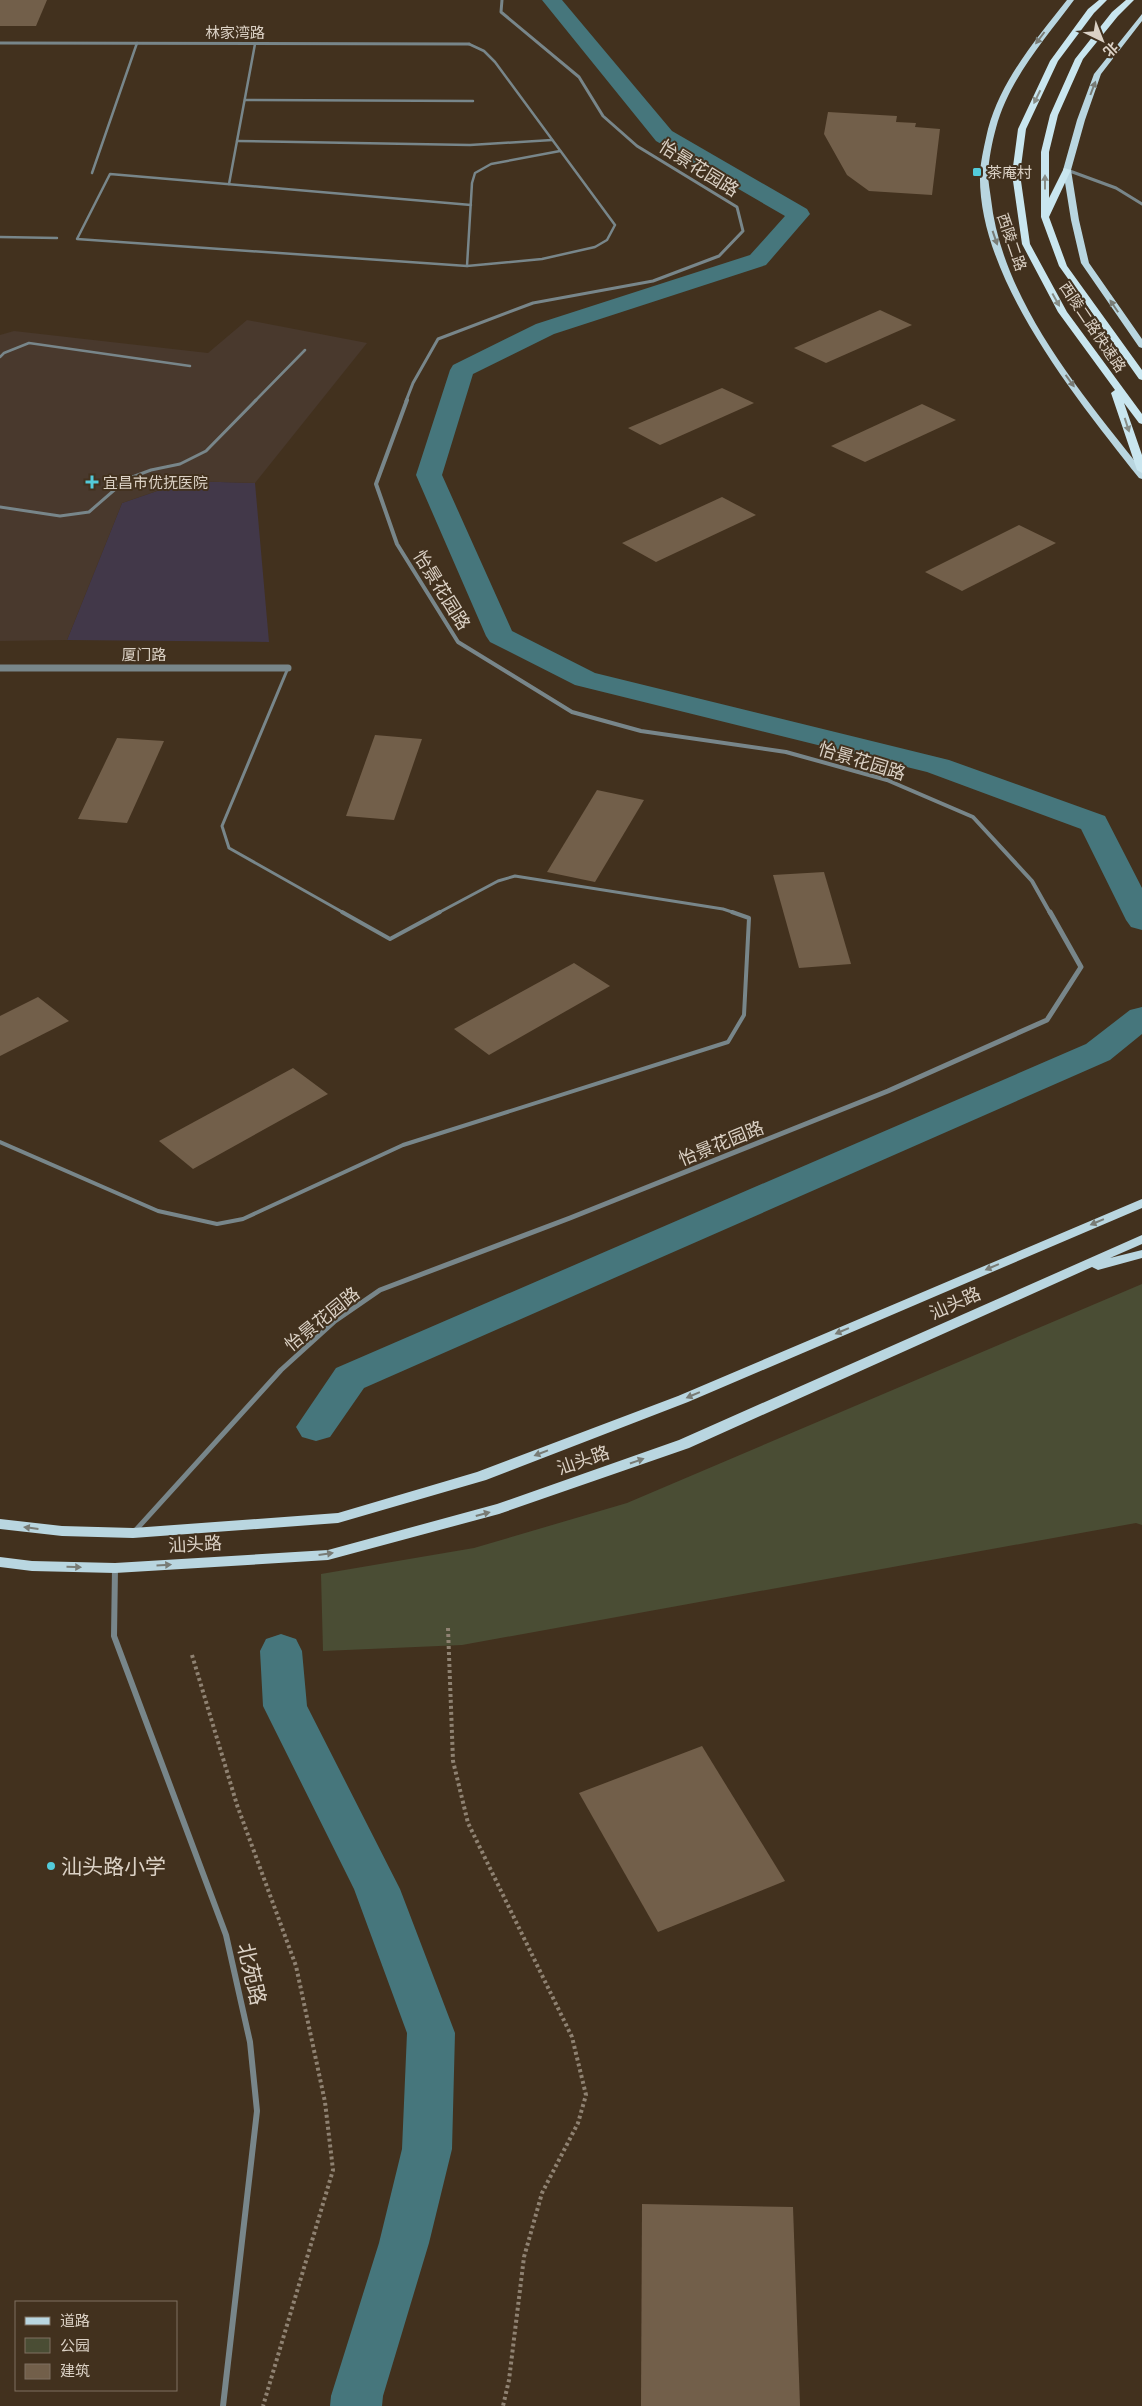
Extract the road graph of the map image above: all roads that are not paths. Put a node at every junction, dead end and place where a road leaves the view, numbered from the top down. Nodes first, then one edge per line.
1 (502, 0) edge
2 (1071, 0) edge
3 (1103, 0) edge
4 (1130, 0) edge
5 (1142, 16) edge
6 (0, 43) edge
7 (137, 43) junction
8 (255, 44) junction
9 (469, 44) joint
10 (245, 100) junction
11 (473, 101) dead end
12 (552, 140) junction
13 (237, 141) junction
14 (560, 151) junction
15 (1067, 170) junction
16 (92, 173) dead end
17 (229, 184) junction
18 (1142, 204) edge
19 (471, 205) junction
20 (1044, 217) junction
21 (0, 237) edge
22 (57, 238) dead end
23 (467, 266) junction
24 (1142, 346) edge
25 (305, 350) dead end
26 (0, 357) edge
27 (190, 366) dead end
28 (1141, 376) edge
29 (1112, 380) junction
30 (1142, 422) edge
31 (1142, 470) edge
32 (1142, 476) edge
33 (0, 506) edge
34 (0, 668) edge
35 (288, 668) joint
36 (0, 1142) edge
37 (1142, 1203) edge
38 (1142, 1240) edge
39 (1142, 1254) edge
40 (1064, 1275) junction
41 (0, 1524) edge
42 (133, 1533) junction
43 (0, 1562) edge
44 (115, 1568) junction
45 (224, 2406) edge

1 - 42 street, 怡景花园路
2 -> 32 main road, 西陵二路
3 -> 29 highway, 西陵二路快速路
20 -> 4 highway, 西陵二路快速路
15 -> 5 main road
6 - 7 street, 林家湾路
7 - 8 street, 林家湾路
7 - 16 lane
8 - 9 street, 林家湾路
8 - 10 lane
9 - 12 lane
10 - 11 lane
10 - 13 lane
12 - 13 lane
12 - 14 lane
13 - 17 lane
14 - 19 lane
14 - 23 lane
15 - 18 street
15 - 20 highway
24 -> 15 main road
17 - 19 lane
17 - 23 lane
19 - 23 lane
20 - 28 highway, 西陵二路快速路
21 - 22 lane
25 - 33 lane
26 - 27 lane
29 - 30 highway, 西陵二路快速路
29 -> 31 highway
34 - 35 street, 厦门路
35 - 36 lane
37 -> 42 main road, 汕头路
38 - 40 main road, 汕头路
39 - 40 main road
44 -> 40 main road, 汕头路
42 -> 41 main road, 汕头路
43 -> 44 main road, 汕头路
44 - 45 street, 北苑路

